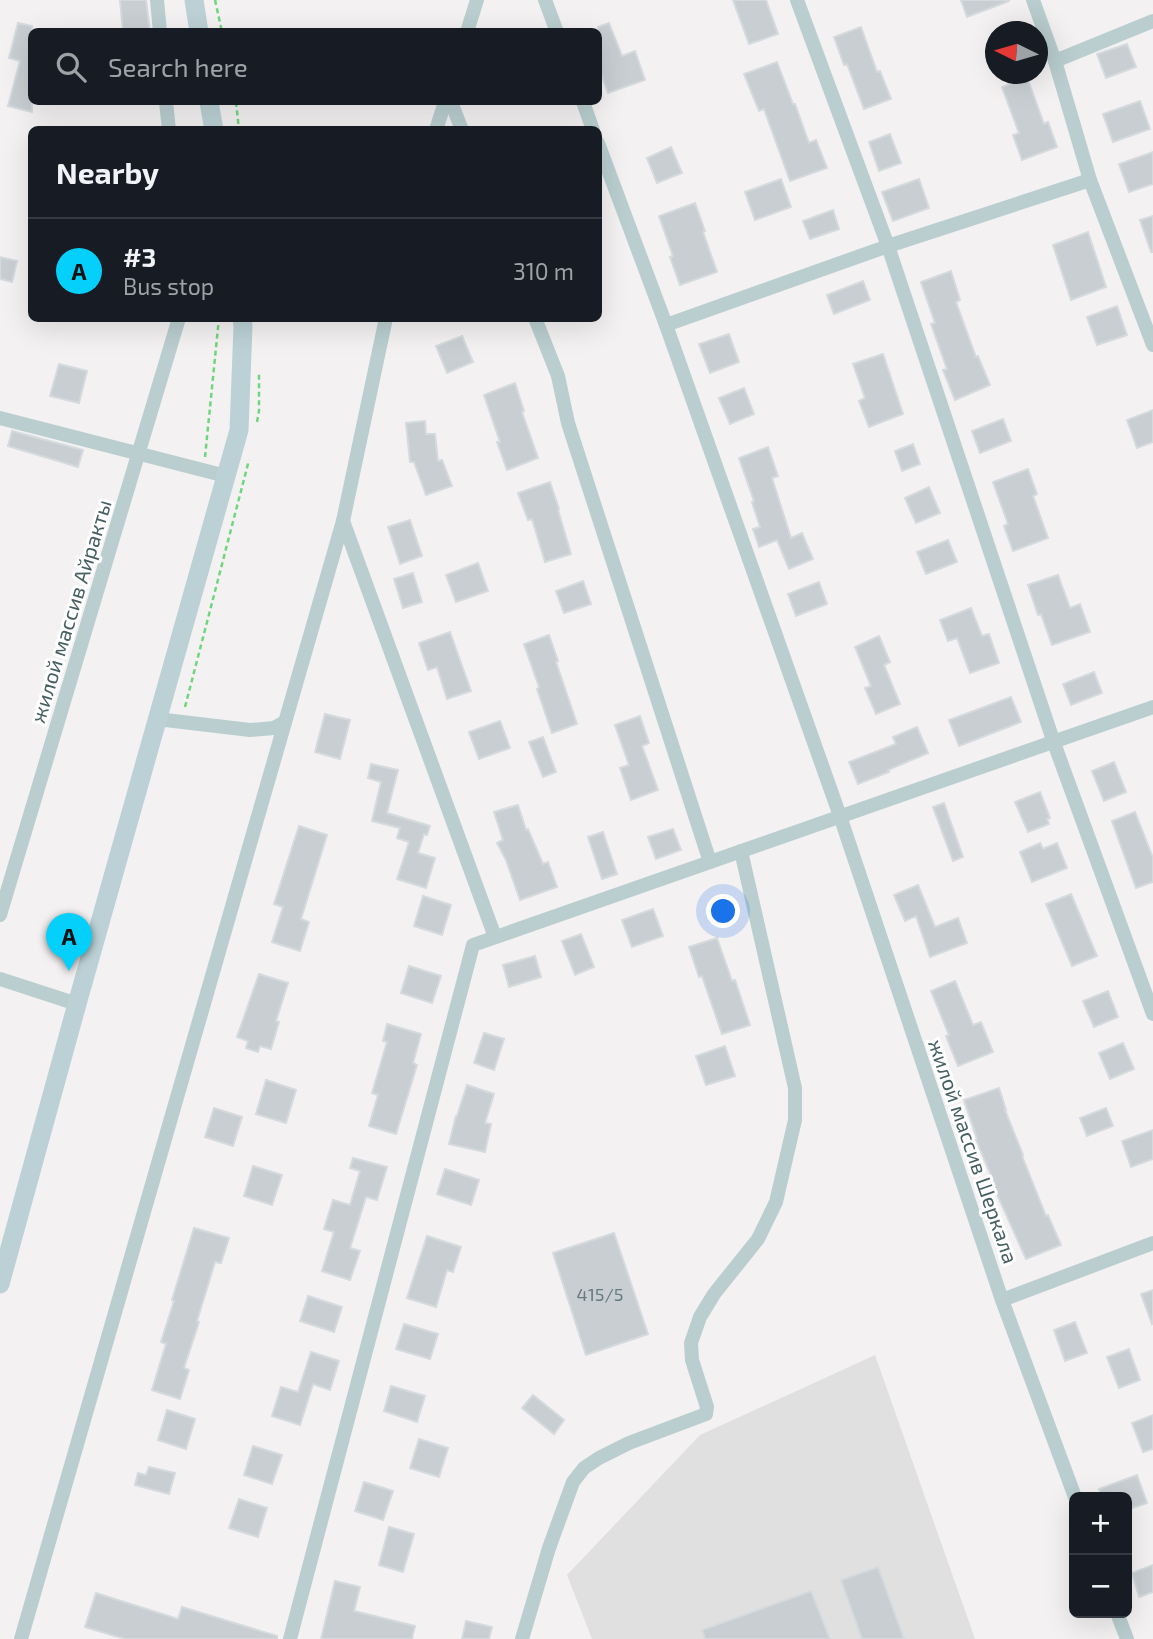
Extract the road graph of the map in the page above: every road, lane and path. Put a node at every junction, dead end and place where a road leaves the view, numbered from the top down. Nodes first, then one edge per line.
1 (157, 0) edge
2 (194, 0) edge
3 (215, 0) edge
4 (477, 0) edge
5 (545, 0) edge
6 (797, 0) edge
7 (1033, 0) edge
8 (1153, 21) edge
9 (160, 28) edge
10 (198, 28) edge
11 (221, 28) edge
12 (468, 28) edge
13 (556, 28) edge
14 (1055, 61) junction
15 (166, 105) edge
16 (210, 105) edge
17 (236, 105) edge
18 (444, 105) edge
19 (452, 105) edge
20 (584, 105) edge
21 (169, 126) edge
22 (213, 126) edge
23 (239, 126) edge
24 (437, 126) edge
25 (460, 126) edge
26 (592, 126) edge
27 (602, 154) edge
28 (1090, 180) junction
29 (888, 246) junction
30 (178, 322) edge
31 (219, 322) edge
32 (242, 322) edge
33 (385, 322) edge
34 (537, 322) edge
35 (666, 325) junction
36 (1153, 345) edge
37 (0, 418) edge
38 (139, 453) junction
39 (204, 471) junction
40 (226, 477) junction
41 (342, 521) junction
42 (1153, 707) edge
43 (157, 719) junction
44 (285, 722) junction
45 (1054, 743) junction
46 (840, 816) junction
47 (741, 852) junction
48 (710, 862) junction
49 (0, 915) edge
50 (495, 937) junction
51 (0, 979) edge
52 (77, 1004) junction
53 (1153, 1014) edge
54 (1153, 1243) edge
55 (0, 1284) edge
56 (1002, 1300) junction
57 (1073, 1492) edge
58 (1119, 1618) edge
59 (21, 1639) edge
60 (290, 1639) edge
61 (522, 1639) edge
62 (1127, 1639) edge

1 - 9 street
2 - 10 main road
3 - 11 path
4 - 12 street
5 - 13 street
6 - 29 street
7 - 14 street
8 - 14 street
14 - 28 street
15 - 21 street
16 - 22 main road
17 - 23 path
18 - 24 street
19 - 25 street
20 - 26 street
27 - 35 street, жилой массив Шеркала
28 - 29 street
28 - 36 street
29 - 35 street
29 - 45 street
30 - 38 street, жилой массив Айракты
31 - 39 path
32 - 40 main road
33 - 41 street
34 - 48 street
35 - 46 street, жилой массив Шеркала
37 - 38 street
38 - 39 street
38 - 49 street, жилой массив Айракты
39 - 40 street
40 - 43 main road
41 - 44 street
41 - 50 street
42 - 45 street
43 - 44 street
43 - 52 main road
44 - 59 street
45 - 46 street
45 - 53 street
46 - 47 street
46 - 56 street, жилой массив Шеркала
47 - 48 street
47 - 61 street
48 - 50 street
50 - 60 street
51 - 52 street
52 - 55 main road
54 - 56 street
56 - 57 street, жилой массив Шеркала
58 - 62 street

